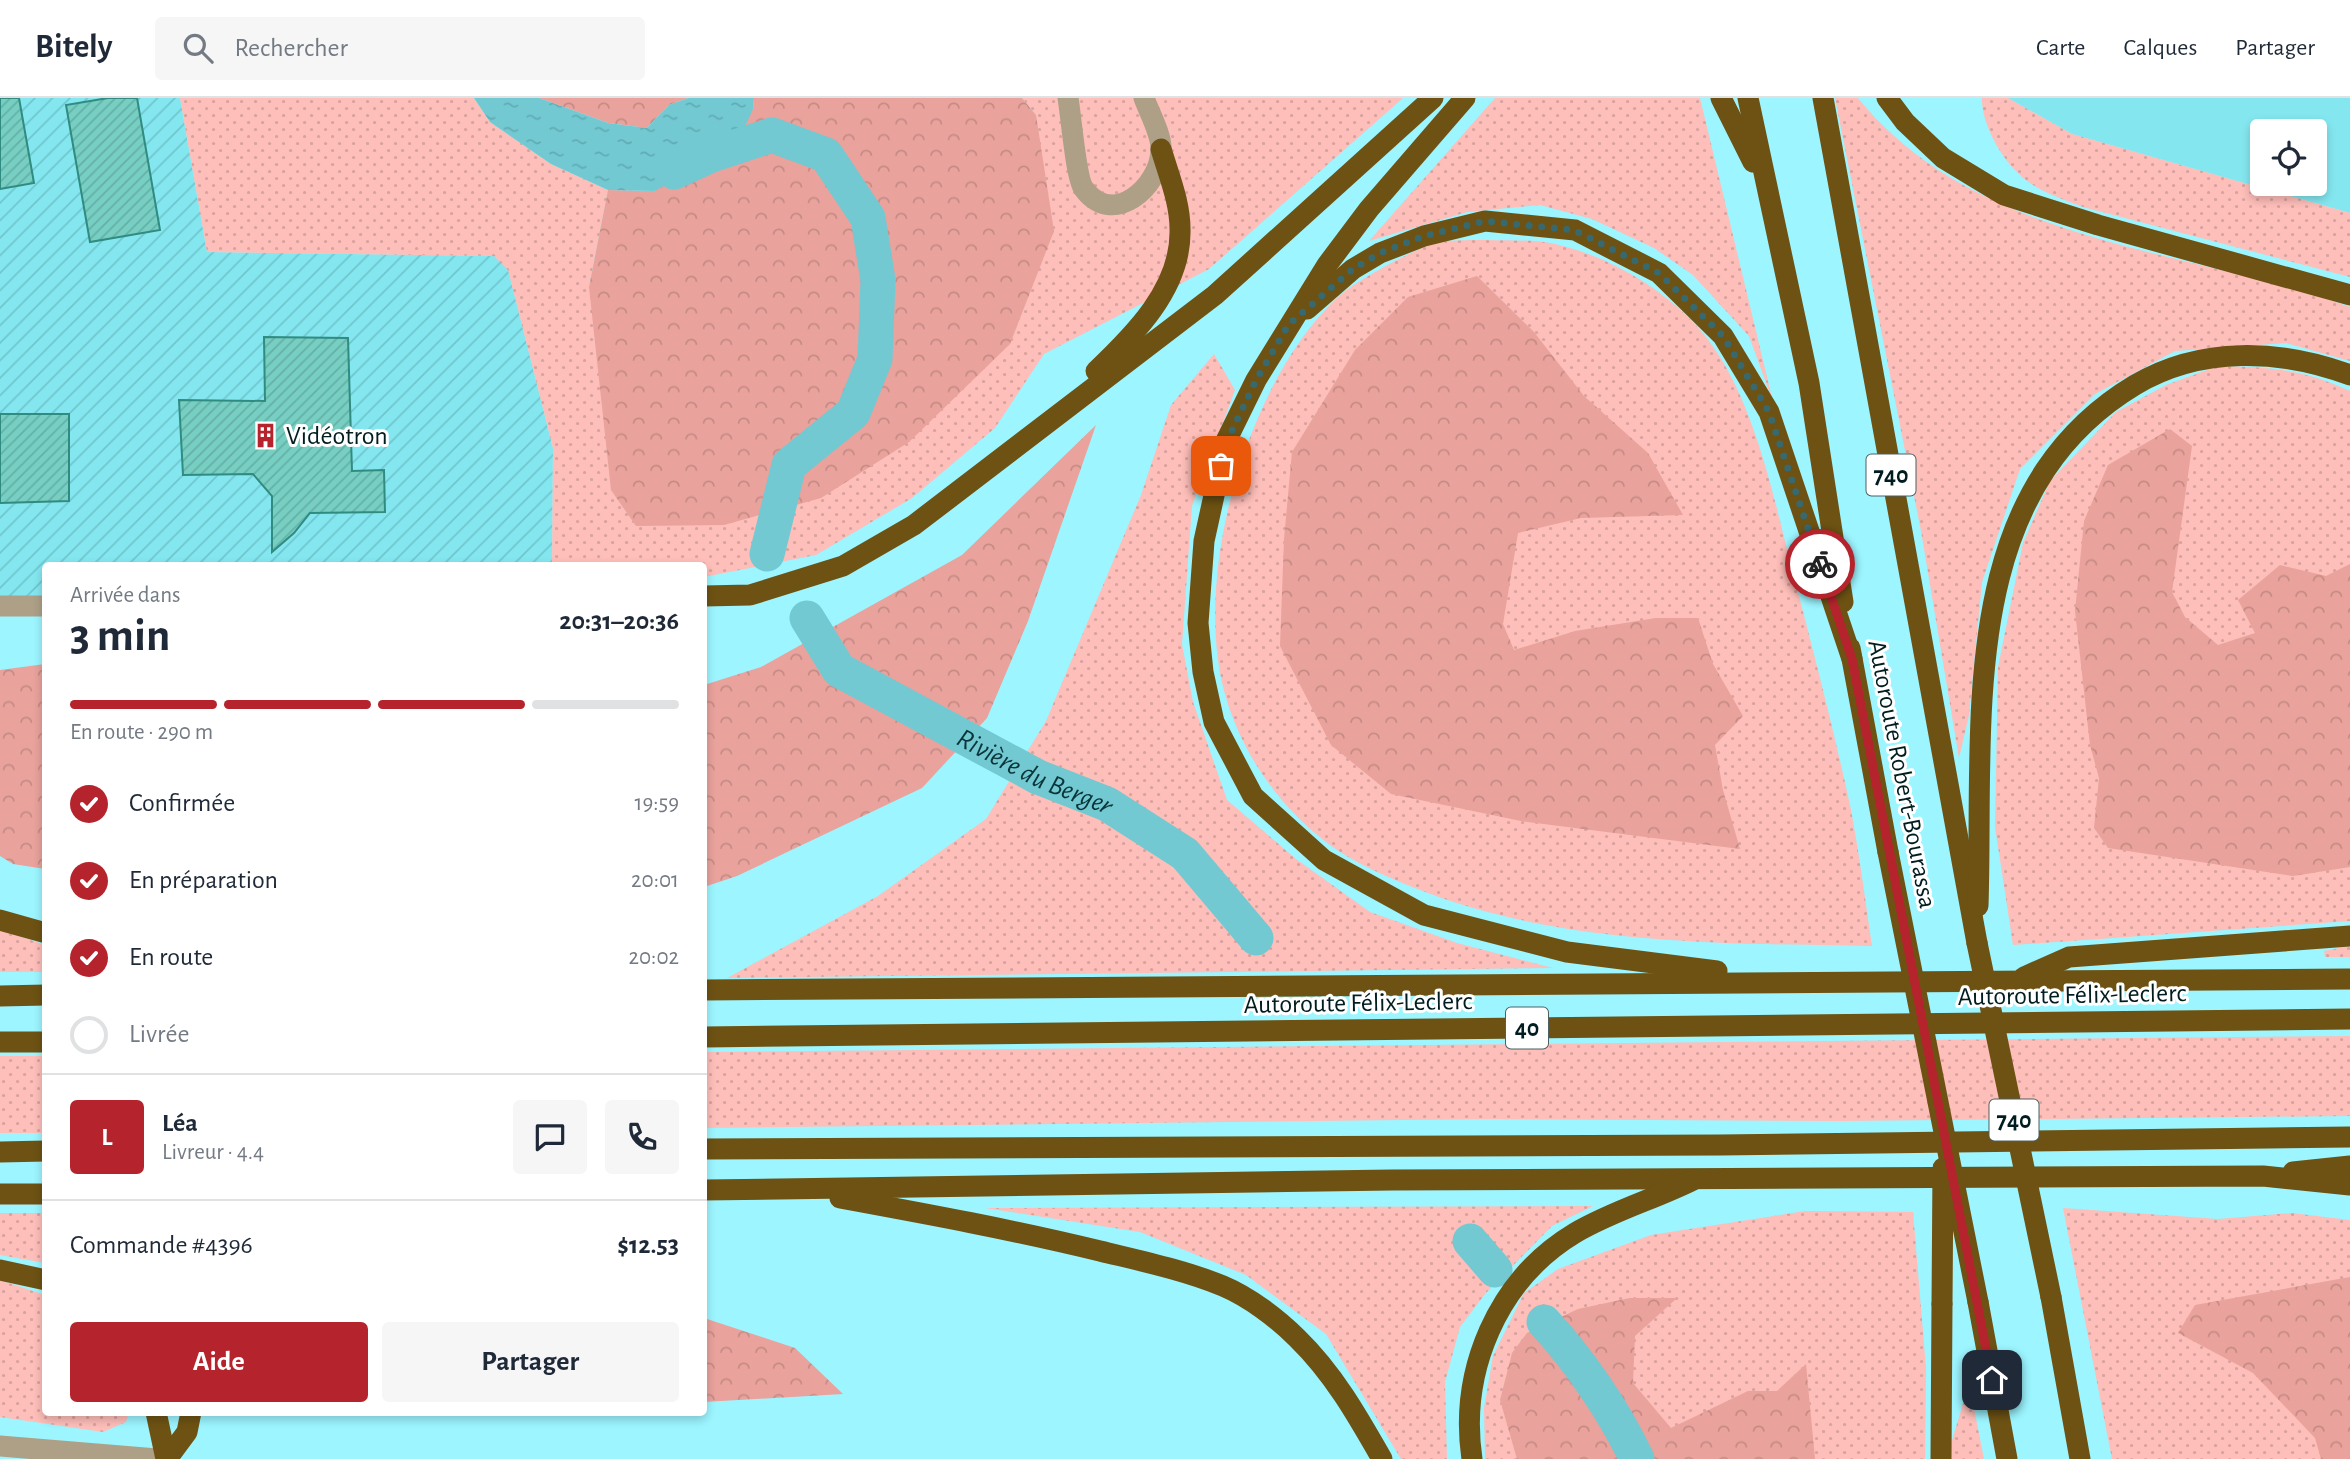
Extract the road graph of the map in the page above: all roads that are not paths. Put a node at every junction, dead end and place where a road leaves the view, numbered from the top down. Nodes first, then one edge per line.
1 (1068, 98) edge
2 (1144, 98) edge
3 (1433, 98) edge
4 (1465, 98) edge
5 (1721, 98) edge
6 (1748, 98) edge
7 (1824, 98) edge
8 (1887, 98) edge
9 (1161, 149) junction
10 (1767, 191) junction
11 (2350, 295) edge
12 (1289, 324) junction
13 (2350, 375) edge
14 (1009, 453) junction
15 (707, 596) edge
16 (0, 606) edge
17 (42, 606) edge
18 (1852, 659) junction
19 (1970, 850) junction
20 (0, 920) edge
21 (42, 932) edge
22 (2350, 936) edge
23 (2350, 979) edge
24 (2015, 981) junction
25 (1806, 982) junction
26 (707, 990) edge
27 (42, 995) edge
28 (0, 996) edge
29 (2350, 1019) edge
30 (707, 1037) edge
31 (0, 1042) edge
32 (42, 1042) edge
33 (1943, 1117) junction
34 (2350, 1137) edge
35 (707, 1149) edge
36 (42, 1151) edge
37 (0, 1152) edge
38 (2350, 1166) edge
39 (2263, 1177) junction
40 (1698, 1178) junction
41 (2350, 1185) edge
42 (796, 1189) junction
43 (707, 1190) edge
44 (0, 1194) edge
45 (42, 1194) edge
46 (0, 1270) edge
47 (42, 1279) edge
48 (2067, 1383) junction
49 (157, 1416) edge
50 (190, 1416) edge
51 (0, 1446) edge
52 (157, 1459) edge
53 (167, 1459) edge
54 (1382, 1459) edge
55 (1472, 1459) edge
56 (1941, 1459) edge
57 (2007, 1459) edge
58 (2080, 1459) edge
59 (2088, 1459) edge

1 - 9 street
2 - 9 street
3 - 14 highway
4 - 12 highway
5 - 10 highway
6 - 10 highway, Autoroute Robert-Bourassa / 740
7 - 19 highway, Autoroute Robert-Bourassa / 740
8 - 11 highway
9 - 14 highway
10 - 18 highway, Autoroute Robert-Bourassa / 740
12 - 18 highway
12 - 25 highway
13 - 19 highway
14 - 15 highway
16 - 17 street
18 - 33 highway, Autoroute Robert-Bourassa / 740, bridge
19 - 48 highway, 740, bridge
20 - 21 highway
22 - 24 highway
23 - 24 highway
24 - 25 highway
25 - 26 highway
27 - 28 highway
29 - 30 highway, Autoroute Félix-Leclerc / 40
31 - 32 highway
33 - 56 highway, bridge
33 - 57 highway, Autoroute Robert-Bourassa / 740, bridge
34 - 35 highway
36 - 37 highway
38 - 39 highway
39 - 40 highway
39 - 41 highway
40 - 42 highway
40 - 55 highway
42 - 43 highway
42 - 54 highway
44 - 45 highway
46 - 47 highway
48 - 58 highway, 740
48 - 59 highway
49 - 53 highway
50 - 53 highway
51 - 52 street

